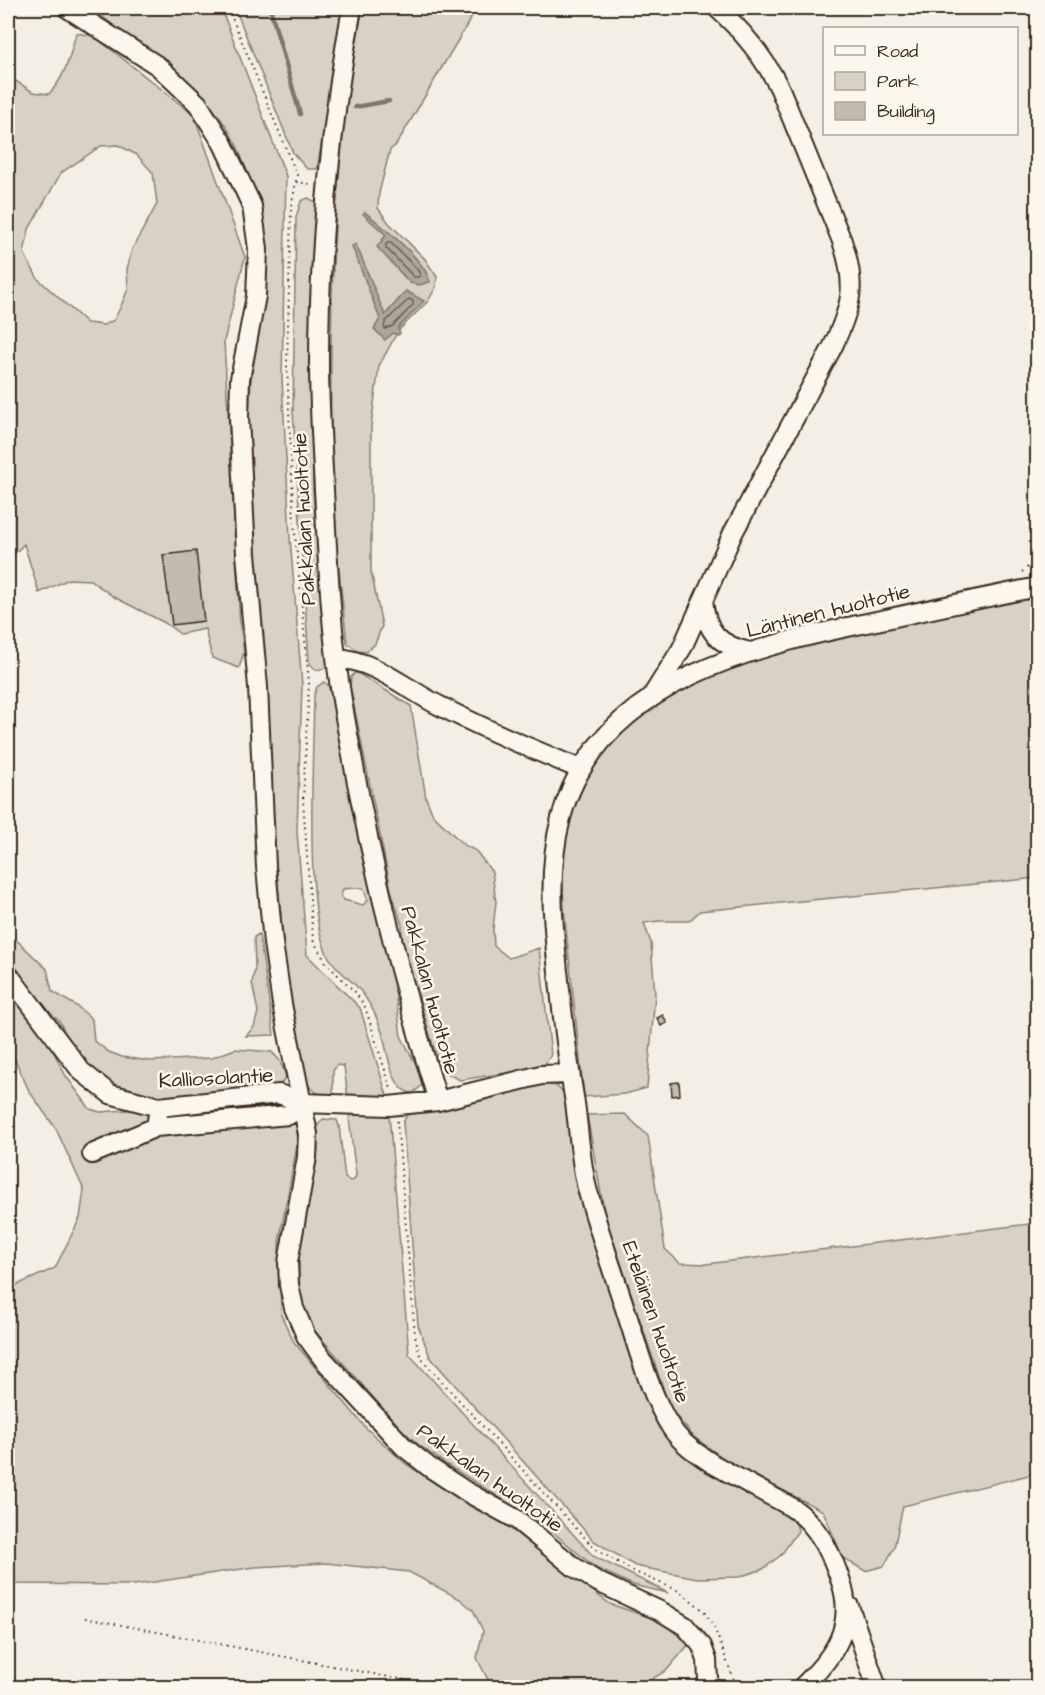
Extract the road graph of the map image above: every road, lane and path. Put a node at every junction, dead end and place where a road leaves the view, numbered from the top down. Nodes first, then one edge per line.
1 (67, 8) edge
2 (352, 8) edge
3 (717, 8) edge
4 (1038, 587) edge
5 (703, 599) junction
6 (751, 652) junction
7 (336, 658) junction
8 (651, 697) junction
9 (580, 769) junction
10 (8, 974) edge
11 (569, 1074) junction
12 (438, 1101) junction
13 (303, 1103) junction
14 (159, 1107) junction
15 (156, 1127) junction
16 (92, 1154) dead end
17 (844, 1590) junction
18 (85, 1618) dead end
19 (446, 1688) edge
20 (705, 1688) edge
21 (801, 1688) edge
22 (877, 1688) edge

1 - 13 street
2 - 7 street, Pakkalan huoltotie
3 - 5 street
4 - 6 street, Läntinen huoltotie
5 - 6 street
5 - 8 street
6 - 8 street, Läntinen huoltotie
7 - 9 street
7 - 12 street, Pakkalan huoltotie
8 - 9 street, Läntinen huoltotie
9 - 11 street, Läntinen huoltotie
10 - 14 street, Kalliosolantie
11 - 12 street
11 - 17 street, Eteläinen huoltotie
12 - 13 street, Pakkalan huoltotie
13 - 14 street, Kalliosolantie
13 - 15 street
13 - 20 street, Pakkalan huoltotie
14 - 15 street
15 - 16 street
17 - 21 street
17 - 22 street, Eteläinen huoltotie
18 - 19 path

